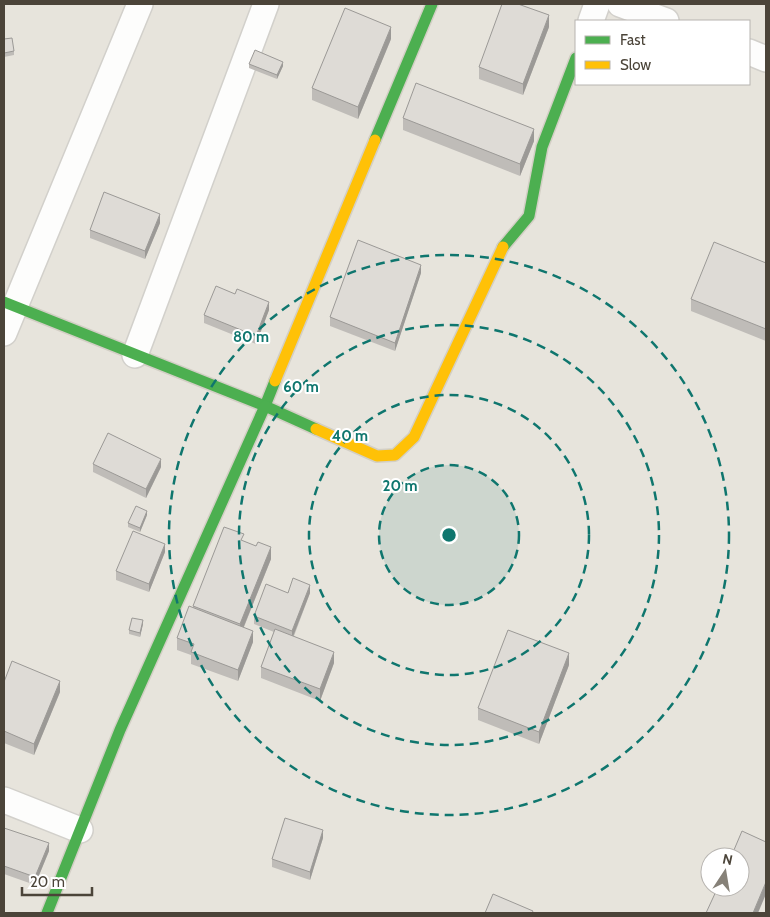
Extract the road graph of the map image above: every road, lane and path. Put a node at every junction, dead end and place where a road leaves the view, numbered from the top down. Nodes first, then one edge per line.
1 (140, 4) edge
2 (266, 4) edge
3 (432, 4) edge
4 (597, 4) edge
5 (636, 6) edge
6 (590, 20) edge
7 (664, 20) edge
8 (750, 52) edge
9 (766, 59) edge
10 (575, 61) edge
11 (9, 304) edge
12 (4, 333) edge
13 (135, 355) junction
14 (265, 406) junction
15 (4, 800) edge
16 (80, 830) junction
17 (47, 913) edge

1 - 11 street
2 - 13 street
3 - 14 street
4 - 6 street
5 - 7 street
8 - 9 street
10 - 14 street
11 - 12 street
11 - 13 street
13 - 14 street
14 - 16 street
15 - 16 street
16 - 17 street

